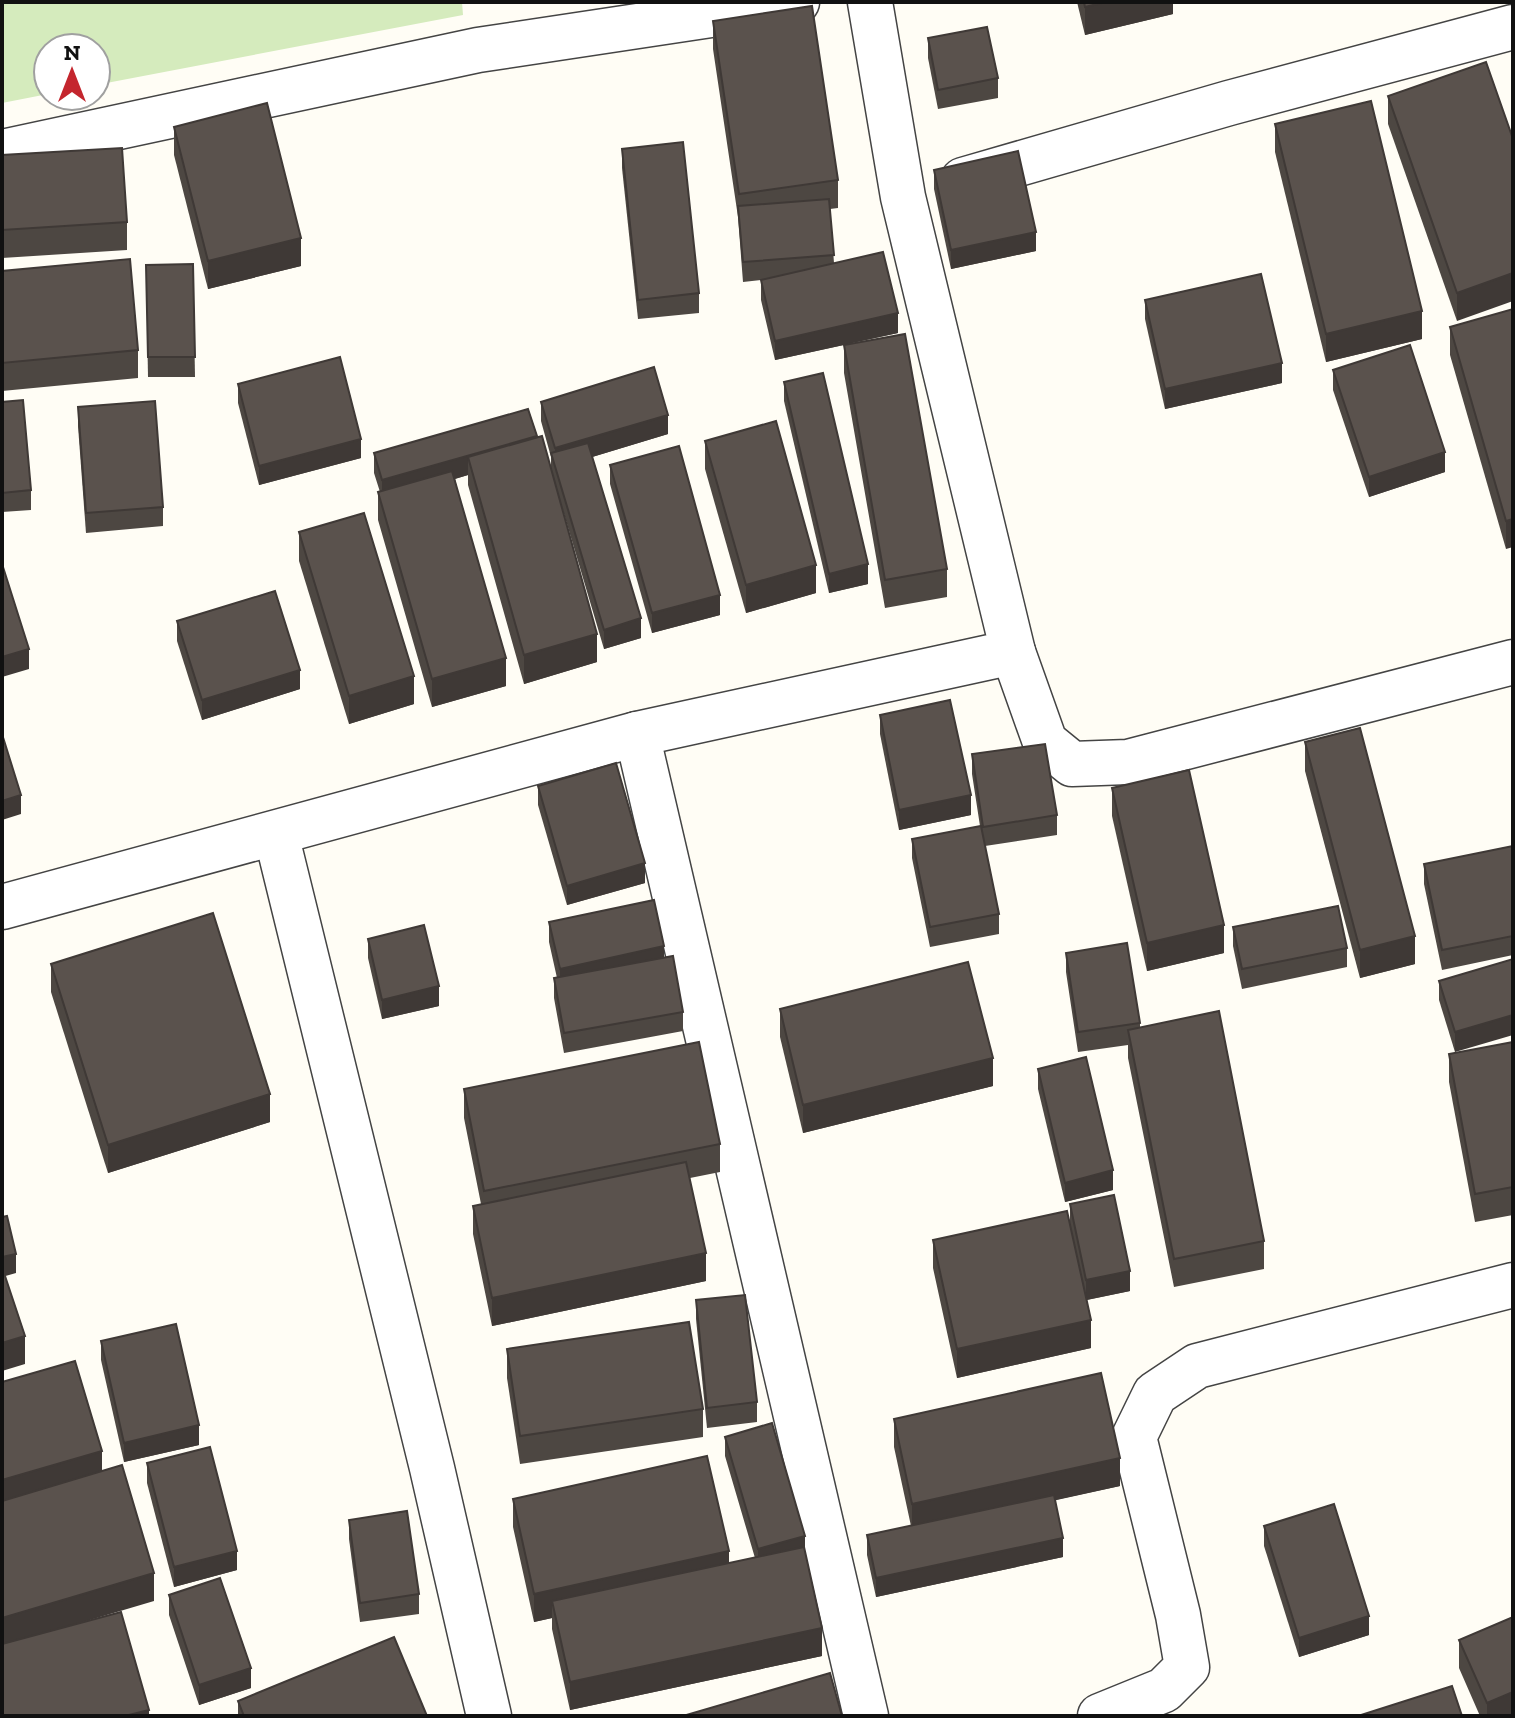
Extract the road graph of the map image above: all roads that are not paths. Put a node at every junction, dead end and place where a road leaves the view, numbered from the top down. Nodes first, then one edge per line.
1 (797, 2) edge
2 (870, 2) edge
3 (1513, 27) edge
4 (2, 152) edge
5 (903, 197) junction
6 (1013, 652) junction
7 (1513, 662) edge
8 (637, 734) junction
9 (276, 834) junction
10 (2, 907) edge
11 (1513, 1285) edge
12 (489, 1716) edge
13 (866, 1716) edge
14 (1100, 1716) edge

1 - 4 street
2 - 5 street
3 - 5 street
5 - 6 street
6 - 7 street
6 - 8 street
8 - 9 street
8 - 13 street
9 - 10 street
9 - 12 street
11 - 14 street

